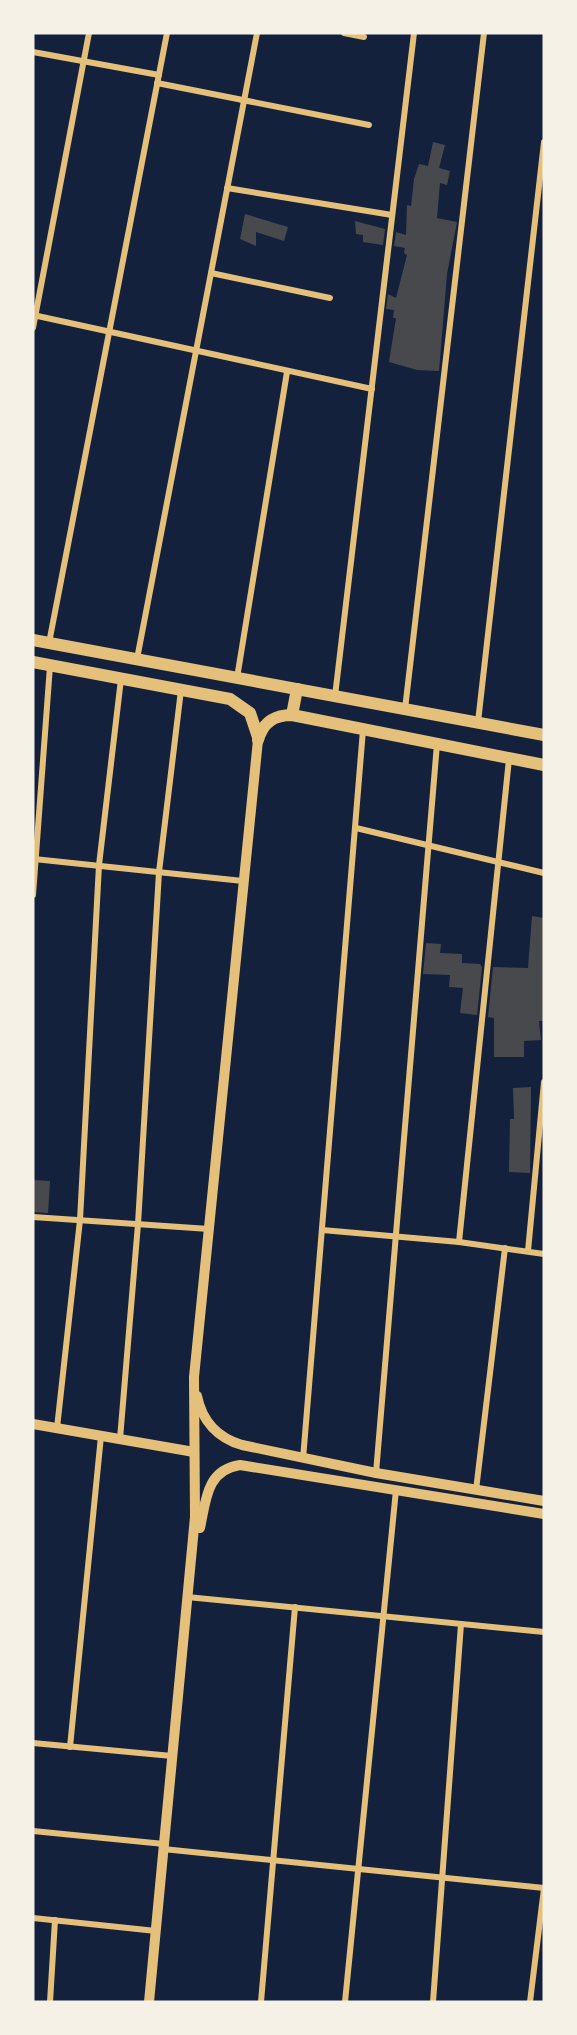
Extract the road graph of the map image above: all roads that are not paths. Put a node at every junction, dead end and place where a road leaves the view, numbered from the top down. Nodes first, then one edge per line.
1 (89, 33) edge
2 (167, 33) edge
3 (257, 33) edge
4 (344, 33) edge
5 (414, 33) edge
6 (484, 33) edge
7 (364, 37) dead end
8 (33, 52) edge
9 (83, 61) junction
10 (159, 75) junction
11 (158, 83) junction
12 (244, 100) junction
13 (369, 125) dead end
14 (544, 142) edge
15 (227, 188) junction
16 (392, 215) junction
17 (211, 273) junction
18 (330, 298) dead end
19 (34, 315) edge
20 (33, 328) edge
21 (109, 332) junction
22 (196, 351) junction
23 (288, 372) junction
24 (372, 388) junction
25 (33, 640) edge
26 (49, 643) junction
27 (136, 659) junction
28 (33, 662) edge
29 (50, 665) junction
30 (121, 678) junction
31 (237, 678) junction
32 (297, 689) junction
33 (181, 690) junction
34 (335, 696) junction
35 (405, 709) junction
36 (292, 715) junction
37 (477, 723) junction
38 (363, 730) junction
39 (544, 735) edge
40 (258, 740) junction
41 (437, 744) junction
42 (510, 759) junction
43 (544, 765) edge
44 (356, 828) junction
45 (428, 845) junction
46 (34, 859) edge
47 (500, 862) junction
48 (99, 865) junction
49 (159, 872) junction
50 (544, 873) edge
51 (243, 881) junction
52 (33, 895) edge
53 (544, 1082) edge
54 (33, 1217) edge
55 (80, 1220) junction
56 (138, 1224) junction
57 (209, 1229) junction
58 (322, 1230) junction
59 (395, 1236) junction
60 (459, 1242) junction
61 (505, 1248) junction
62 (528, 1251) junction
63 (544, 1254) edge
64 (194, 1377) junction
65 (33, 1424) edge
66 (57, 1428) junction
67 (101, 1436) junction
68 (120, 1440) junction
69 (194, 1452) junction
70 (303, 1459) junction
71 (376, 1473) junction
72 (396, 1490) junction
73 (476, 1490) junction
74 (544, 1501) edge
75 (544, 1514) edge
76 (191, 1550) junction
77 (187, 1597) junction
78 (295, 1607) junction
79 (383, 1616) junction
80 (461, 1624) junction
81 (544, 1632) edge
82 (33, 1743) edge
83 (70, 1747) junction
84 (172, 1756) junction
85 (33, 1831) edge
86 (164, 1846) junction
87 (273, 1859) junction
88 (357, 1868) junction
89 (442, 1878) junction
90 (544, 1888) edge
91 (33, 1918) edge
92 (55, 1920) junction
93 (156, 1931) junction
94 (536, 1949) junction
95 (544, 1950) edge
96 (50, 2002) edge
97 (149, 2002) edge
98 (261, 2002) edge
99 (345, 2002) edge
100 (433, 2002) edge
101 (530, 2002) edge

1 - 9 street
2 - 10 street
3 - 12 street
4 - 7 street
5 - 16 street
6 - 35 street
8 - 9 street
9 - 10 street
9 - 19 street
10 - 11 street
11 - 12 street
11 - 21 street
12 - 13 street
12 - 15 street
14 - 37 street
15 - 16 street
15 - 17 street
16 - 24 street
17 - 18 street
17 - 22 street
19 - 20 street
19 - 21 street
21 - 22 street
21 - 26 street
22 - 23 street
22 - 27 street
23 - 24 street
23 - 31 street
24 - 34 street
25 - 26 main road
26 - 27 main road
27 - 31 main road
28 - 29 main road
29 - 30 main road
29 - 46 street
30 - 33 main road
30 - 48 street
31 - 32 main road
32 - 34 main road
32 - 36 main road
33 - 40 main road
33 - 49 street
34 - 35 main road
35 - 37 main road
36 - 38 main road
36 - 40 main road
37 - 39 main road
38 - 41 main road
38 - 44 street
40 - 51 street
41 - 42 main road
41 - 45 street
42 - 43 main road
42 - 47 street
44 - 45 street
44 - 58 street
45 - 47 street
45 - 59 street
46 - 48 street
46 - 52 street
47 - 50 street
47 - 60 street
48 - 49 street
48 - 55 street
49 - 51 street
49 - 56 street
51 - 57 street
53 - 62 street
54 - 55 street
55 - 56 street
55 - 66 street
56 - 57 street
56 - 68 street
57 - 64 street
58 - 59 street
58 - 70 street
59 - 60 street
59 - 71 street
60 - 61 street
61 - 62 street
61 - 73 street
62 - 63 street
64 - 69 street
64 - 70 street
65 - 66 street
66 - 67 street
67 - 68 street
67 - 83 street
68 - 69 street
69 - 76 street
70 - 71 street
71 - 73 street
72 - 75 street
72 - 76 street
72 - 79 street
73 - 74 street
76 - 77 street
77 - 78 street
77 - 84 street
78 - 79 street
78 - 87 street
79 - 80 street
79 - 88 street
80 - 81 street
80 - 89 street
82 - 83 street
83 - 84 street
84 - 86 street
85 - 86 street
86 - 87 street
86 - 93 street
87 - 88 street
87 - 98 street
88 - 89 street
88 - 99 street
89 - 90 street
89 - 100 street
90 - 94 street
91 - 92 street
92 - 93 street
92 - 96 street
93 - 97 street
94 - 95 street
94 - 101 street

